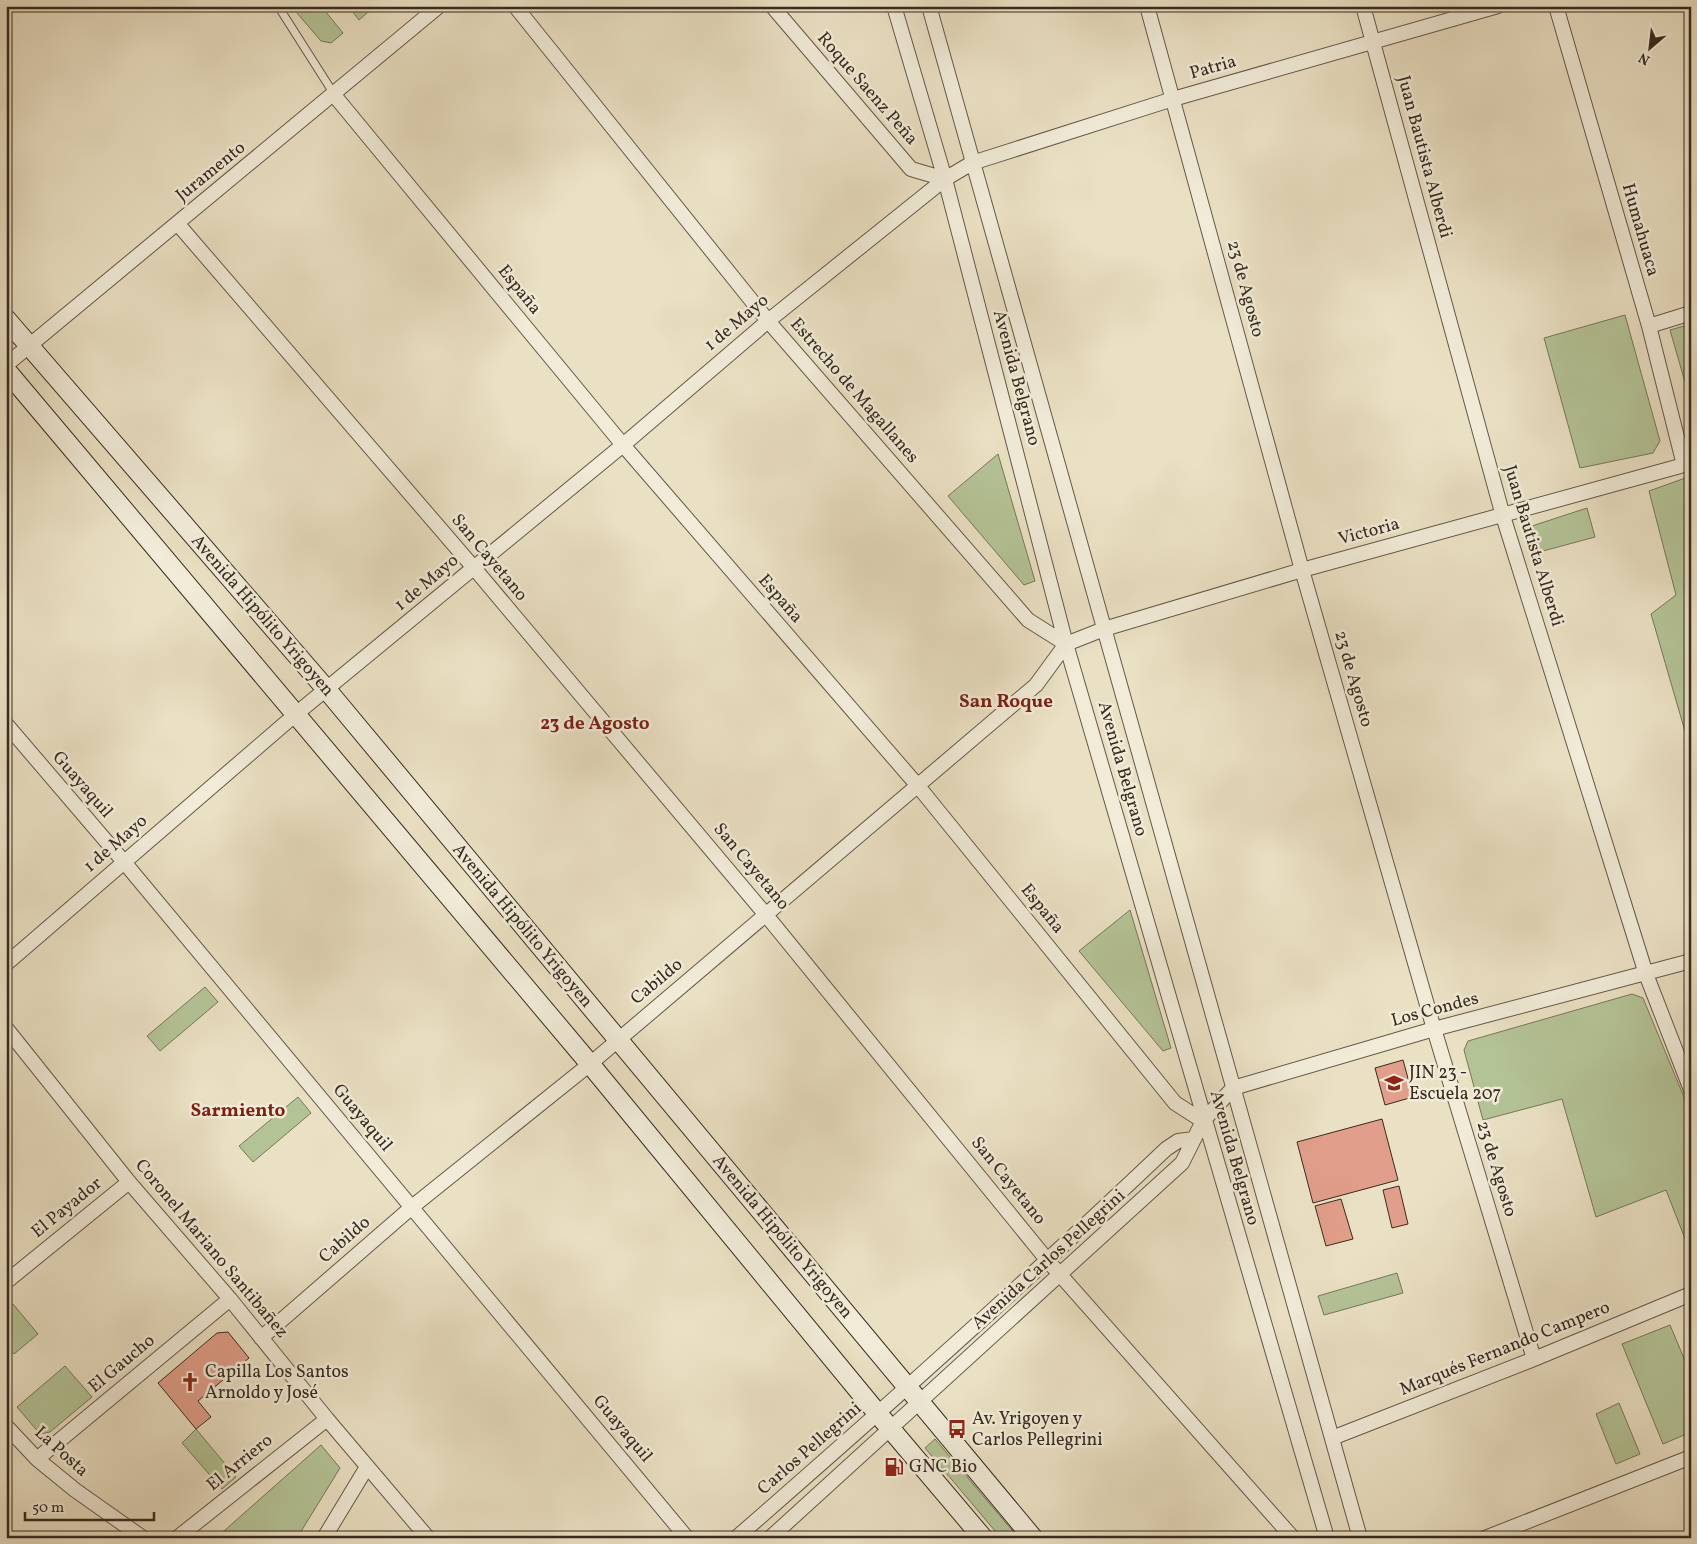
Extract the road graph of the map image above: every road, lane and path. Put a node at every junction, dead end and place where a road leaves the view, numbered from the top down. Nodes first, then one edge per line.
1 (278, 6) edge
2 (439, 6) edge
3 (515, 6) edge
4 (772, 6) edge
5 (894, 6) edge
6 (929, 6) edge
7 (1148, 6) edge
8 (1363, 6) edge
9 (1498, 6) edge
10 (1556, 6) edge
11 (1373, 40) junction
12 (334, 95) junction
13 (1173, 99) junction
14 (972, 163) junction
15 (945, 179) junction
16 (177, 223) junction
17 (1691, 313) edge
18 (6, 319) edge
19 (768, 320) junction
20 (1649, 326) junction
21 (29, 346) junction
22 (6, 365) edge
23 (6, 370) edge
24 (623, 445) junction
25 (1684, 465) joint
26 (1503, 516) junction
27 (474, 568) junction
28 (1302, 570) junction
29 (1104, 629) junction
30 (1066, 644) junction
31 (327, 690) junction
32 (296, 714) junction
33 (6, 724) edge
34 (918, 786) junction
35 (124, 862) junction
36 (766, 915) junction
37 (1691, 961) edge
38 (6, 964) edge
39 (1646, 974) junction
40 (6, 1028) edge
41 (1434, 1029) junction
42 (617, 1041) junction
43 (590, 1064) junction
44 (1233, 1088) junction
45 (1691, 1090) edge
46 (1203, 1120) junction
47 (1194, 1139) junction
48 (129, 1182) junction
49 (412, 1207) junction
50 (1048, 1261) junction
51 (1061, 1275) junction
52 (6, 1282) edge
53 (1691, 1294) edge
54 (230, 1299) junction
55 (261, 1338) junction
56 (1534, 1359) junction
57 (908, 1388) junction
58 (920, 1403) junction
59 (327, 1418) junction
60 (884, 1421) junction
61 (6, 1426) edge
62 (1332, 1438) junction
63 (1691, 1457) edge
64 (37, 1459) junction
65 (367, 1467) junction
66 (143, 1538) edge
67 (177, 1538) edge
68 (324, 1538) edge
69 (428, 1538) edge
70 (687, 1538) edge
71 (736, 1538) edge
72 (770, 1538) edge
73 (983, 1538) edge
74 (1033, 1538) edge
75 (1293, 1538) edge
76 (1327, 1538) edge
77 (1360, 1538) edge
78 (1485, 1538) edge

1 - 12 lane
2 - 12 street, Juramento
3 - 19 street, Estrecho de Magallanes
4 - 15 street, Roque Saenz Peña
5 - 15 street, Avenida Belgrano
6 - 14 street, Avenida Belgrano
7 - 13 street, 23 de Agosto
8 - 11 street, Juan Bautista Alberdi
9 - 11 street, Patria
10 - 20 street, Humahuaca
11 - 13 street, Patria
11 - 26 street, Juan Bautista Alberdi
12 - 16 street, Juramento
12 - 24 street, España
13 - 14 street, Patria
13 - 28 street, 23 de Agosto
14 - 15 street, Patria
14 - 29 street, Avenida Belgrano
15 - 19 street, 1 de Mayo
15 - 30 street, Avenida Belgrano
16 - 21 street, Juramento
16 - 27 street, San Cayetano
17 - 20 street
18 - 21 street, Avenida Hipólito Yrigoyen
19 - 24 street, 1 de Mayo
19 - 30 street, Estrecho de Magallanes
20 - 25 street, Humahuaca
21 - 22 street, Juramento
21 - 31 street, Avenida Hipólito Yrigoyen
23 - 32 street, Avenida Hipólito Yrigoyen
24 - 27 street, 1 de Mayo
24 - 34 street, España
25 - 26 street, Victoria
26 - 28 street, Victoria
26 - 39 street, Juan Bautista Alberdi
27 - 31 street, 1 de Mayo
27 - 36 street, San Cayetano
28 - 29 street, Victoria
28 - 41 street, 23 de Agosto
29 - 30 street, Victoria
29 - 44 street, Avenida Belgrano
30 - 34 street, Cabildo
30 - 46 street, Avenida Belgrano
31 - 32 street, 1 de Mayo
31 - 42 street, Avenida Hipólito Yrigoyen
32 - 35 street, 1 de Mayo
32 - 43 street, Avenida Hipólito Yrigoyen
33 - 35 street, Guayaquil
34 - 36 street, Cabildo
34 - 46 street, España
35 - 38 street, 1 de Mayo
35 - 49 street, Guayaquil
36 - 42 street, Cabildo
36 - 50 street, San Cayetano
37 - 39 street, Los Condes
39 - 41 street, Los Condes
39 - 45 street, Juan Bautista Alberdi
40 - 48 street, Coronel Mariano Santibañez
41 - 44 street, Los Condes
41 - 56 street, 23 de Agosto
42 - 43 street, Cabildo
42 - 57 street, Avenida Hipólito Yrigoyen
43 - 49 street, Cabildo
43 - 60 street, Avenida Hipólito Yrigoyen
44 - 46 street
44 - 62 street, Avenida Belgrano
46 - 47 street, Avenida Carlos Pellegrini
46 - 76 street, Avenida Belgrano
47 - 50 street, Avenida Carlos Pellegrini
47 - 51 street, Avenida Carlos Pellegrini
48 - 52 street, El Payador
48 - 54 street, Coronel Mariano Santibañez
49 - 55 street, Cabildo
49 - 70 street, Guayaquil
50 - 51 street, San Cayetano
50 - 57 street, Avenida Carlos Pellegrini
51 - 58 street, Avenida Carlos Pellegrini
51 - 75 street, San Cayetano
53 - 56 street, Marqués Fernando Campero
54 - 55 street, Coronel Mariano Santibañez
54 - 64 street, El Gaucho
55 - 59 street, Coronel Mariano Santibañez
56 - 62 street, Marqués Fernando Campero
57 - 58 street, Avenida Hipólito Yrigoyen
57 - 60 street, Carlos Pellegrini
58 - 60 street, Carlos Pellegrini
58 - 74 street, Avenida Hipólito Yrigoyen
59 - 65 street, Coronel Mariano Santibañez
59 - 67 street, El Arriero
60 - 71 street, Carlos Pellegrini
60 - 72 street, Carlos Pellegrini
60 - 73 street, Avenida Hipólito Yrigoyen
61 - 64 street, La Posta
62 - 77 street, Avenida Belgrano
63 - 78 street
64 - 66 street, La Posta
65 - 68 street
65 - 69 street, Coronel Mariano Santibañez

